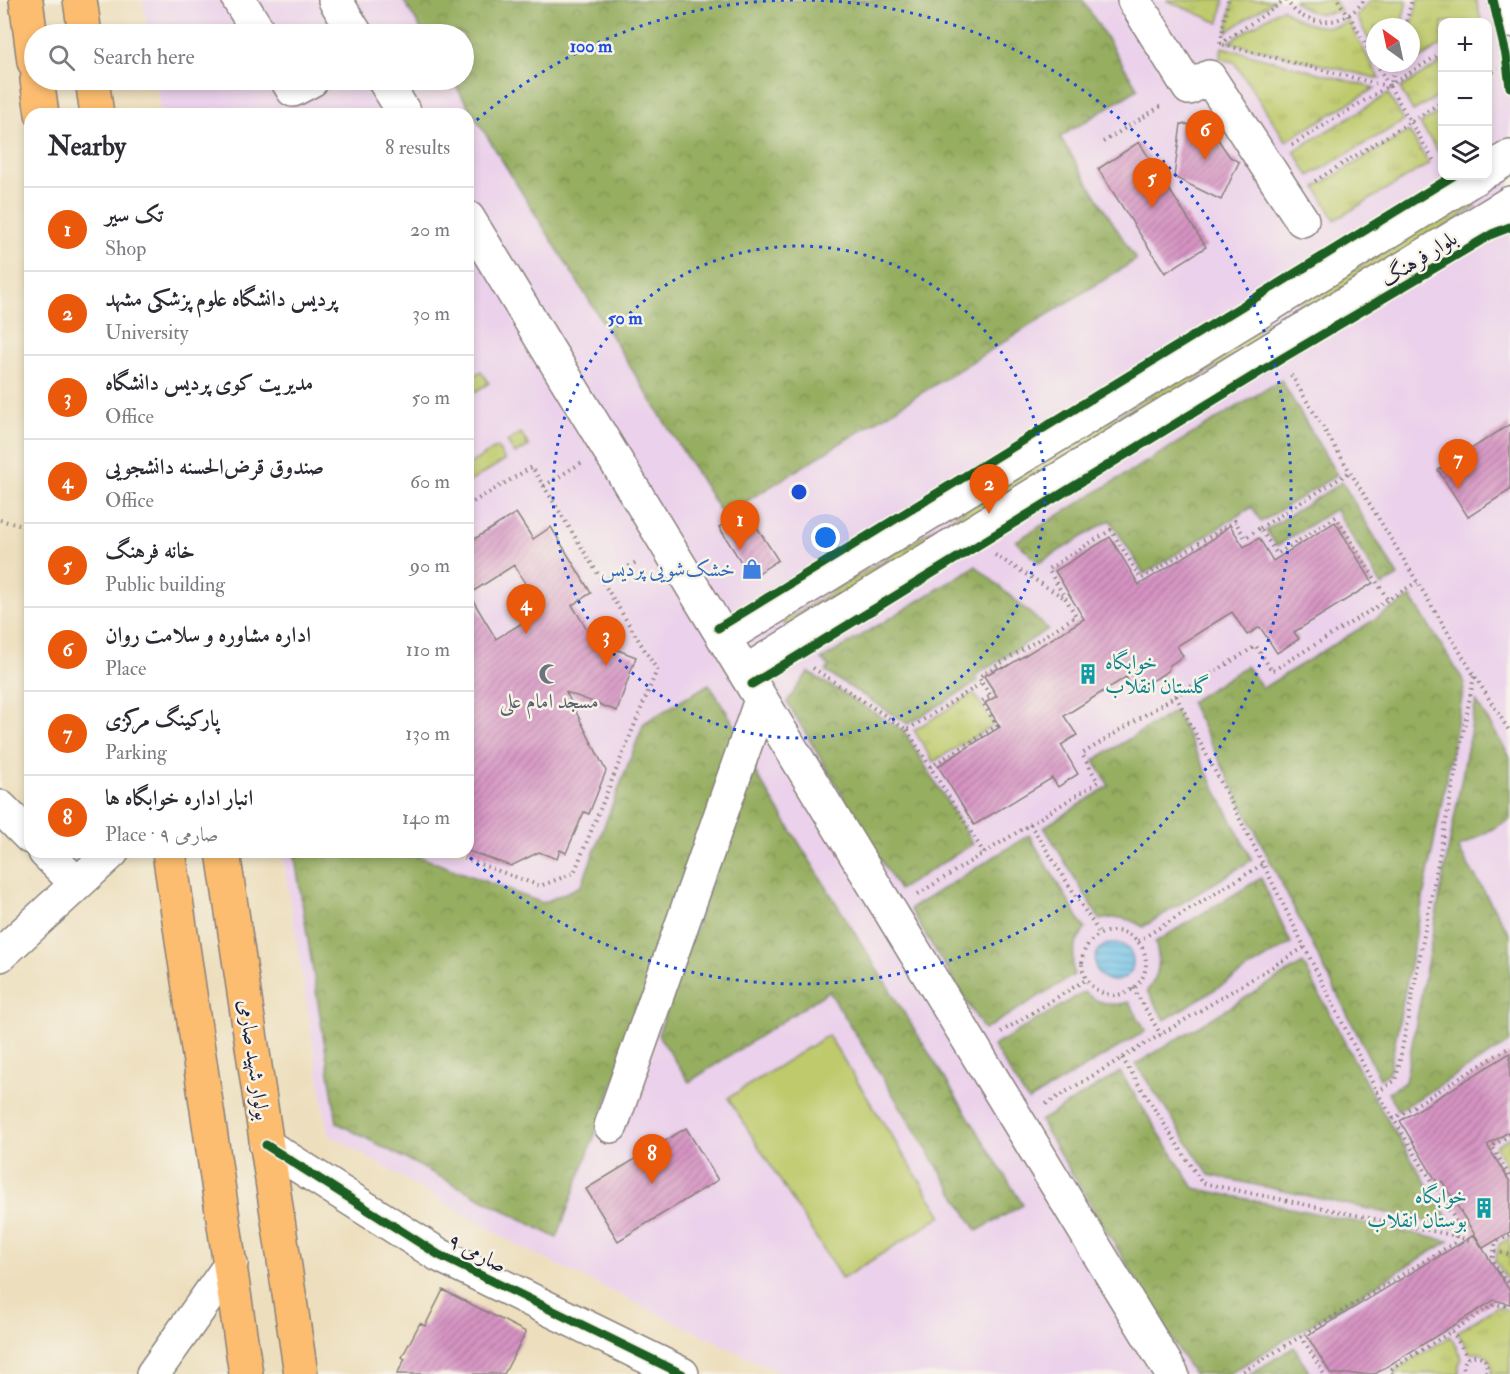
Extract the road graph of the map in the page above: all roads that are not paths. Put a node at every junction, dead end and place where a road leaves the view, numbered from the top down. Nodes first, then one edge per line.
1 (26, 0) edge
2 (80, 0) edge
3 (239, 0) edge
4 (335, 0) edge
5 (1134, 0) edge
6 (1505, 0) edge
7 (1510, 21) edge
8 (29, 24) edge
9 (84, 24) edge
10 (254, 24) edge
11 (350, 24) edge
12 (38, 90) edge
13 (93, 90) edge
14 (390, 90) edge
15 (41, 108) edge
16 (96, 108) edge
17 (401, 108) edge
18 (1510, 157) edge
19 (1492, 168) edge
20 (1472, 180) edge
21 (1510, 203) edge
22 (1302, 220) dead end
23 (474, 228) edge
24 (724, 638) junction
25 (745, 672) junction
26 (762, 700) junction
27 (0, 807) edge
28 (24, 831) edge
29 (51, 858) edge
30 (105, 858) edge
31 (170, 858) edge
32 (224, 858) edge
33 (77, 884) junction
34 (0, 955) edge
35 (610, 1126) dead end
36 (266, 1145) junction
37 (231, 1264) junction
38 (153, 1374) edge
39 (246, 1374) edge
40 (301, 1374) edge
41 (682, 1374) edge
42 (1172, 1374) edge

1 - 8 main road
2 - 9 main road
3 - 10 street
4 - 11 street
5 - 22 street
6 - 7 street
12 - 15 main road
13 - 16 main road
14 - 17 street
18 - 19 street
20 - 24 street, بلوار فرهنگ
21 - 25 street, بلوار فرهنگ
23 - 24 street
24 - 25 street
25 - 26 street
26 - 35 street
26 - 42 street
27 - 28 street
29 - 33 street
30 - 33 street
31 - 37 main road
32 - 36 main road, بولوار شهید صارمی
33 - 34 street
36 - 40 main road, بولوار شهید صارمی
36 - 41 street, صارمی ۹
37 - 38 street
37 - 39 main road

